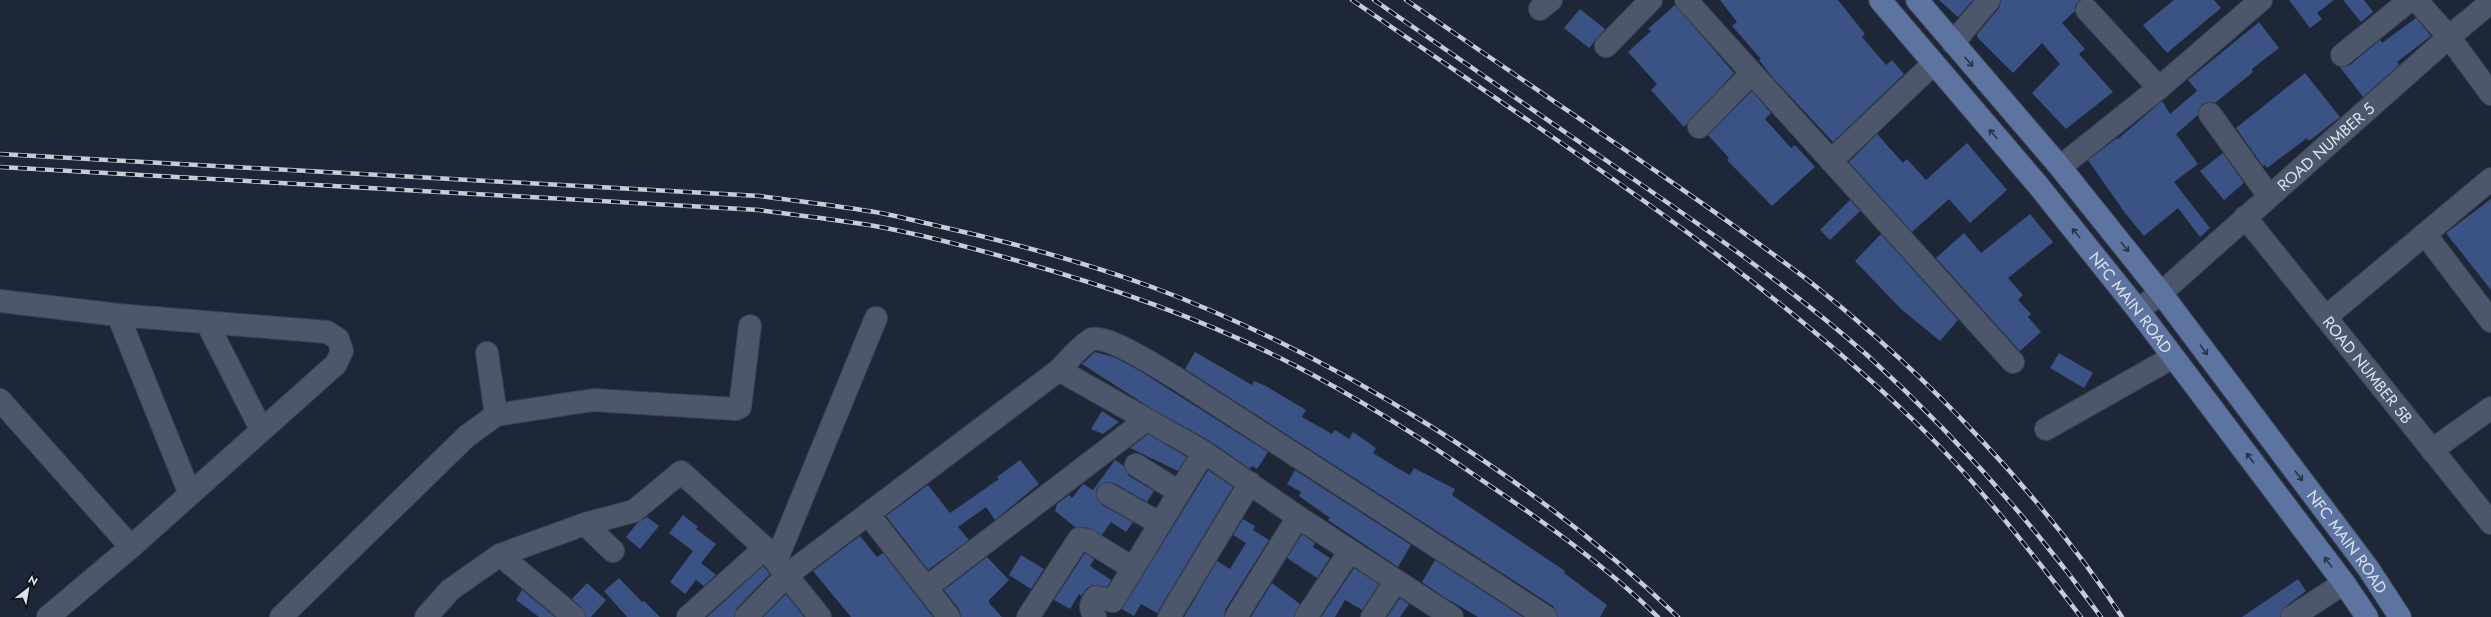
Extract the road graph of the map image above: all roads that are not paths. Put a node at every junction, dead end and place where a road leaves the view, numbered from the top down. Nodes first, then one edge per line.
1 (1651, 0) edge
2 (1686, 0) edge
3 (1880, 0) edge
4 (1917, 0) edge
5 (1989, 0) edge
6 (2410, 0) edge
7 (2416, 0) edge
8 (2491, 2) edge
9 (2250, 4) edge
10 (2087, 10) dead end
11 (2449, 37) junction
12 (1953, 43) junction
13 (1606, 46) dead end
14 (2342, 55) dead end
15 (1933, 64) junction
16 (1751, 74) junction
17 (2159, 88) junction
18 (2491, 94) edge
19 (2210, 114) dead end
20 (1699, 127) dead end
21 (1832, 161) junction
22 (2060, 168) junction
23 (2491, 179) edge
24 (2269, 196) junction
25 (2245, 217) junction
26 (2425, 234) junction
27 (2161, 293) junction
28 (0, 301) edge
29 (2138, 310) junction
30 (118, 315) junction
31 (2326, 317) junction
32 (876, 318) dead end
33 (2491, 321) edge
34 (207, 323) junction
35 (750, 326) dead end
36 (487, 353) dead end
37 (2173, 357) junction
38 (2013, 362) dead end
39 (1059, 370) junction
40 (0, 400) edge
41 (2491, 408) edge
42 (496, 415) junction
43 (1146, 420) junction
44 (261, 429) junction
45 (2046, 429) dead end
46 (2432, 450) junction
47 (1204, 452) junction
48 (1136, 466) dead end
49 (1250, 483) junction
50 (1179, 492) junction
51 (190, 494) junction
52 (1108, 494) dead end
53 (868, 514) junction
54 (1298, 517) junction
55 (1159, 523) junction
56 (2491, 523) edge
57 (585, 524) junction
58 (131, 547) junction
59 (614, 551) dead end
60 (1350, 551) junction
61 (500, 555) junction
62 (776, 561) junction
63 (1131, 567) junction
64 (1396, 581) junction
65 (2344, 583) junction
66 (926, 588) junction
67 (1441, 614) edge
68 (48, 617) edge
69 (281, 617) edge
70 (426, 617) edge
71 (574, 617) edge
72 (688, 617) edge
73 (746, 617) edge
74 (820, 617) edge
75 (949, 617) edge
76 (1028, 617) edge
77 (1095, 617) edge
78 (1169, 617) edge
79 (1236, 617) edge
80 (1306, 617) edge
81 (1372, 617) edge
82 (1546, 617) edge
83 (2292, 617) edge
84 (2366, 617) edge
85 (2400, 617) edge

1 - 13 street
2 - 16 street
3 - 15 main road, NFC MAIN ROAD
4 - 12 main road, NFC MAIN ROAD
5 - 12 street
6 - 14 street
7 - 11 street
8 - 11 street, ROAD NUMBER 5
9 - 17 street
10 - 17 street
11 - 18 street
11 - 24 street, ROAD NUMBER 5
12 -> 22 main road, NFC MAIN ROAD
15 - 21 street
29 -> 15 main road, NFC MAIN ROAD
16 - 20 street
16 - 21 street
17 - 22 street
19 - 24 street
21 - 38 street
22 -> 27 main road, NFC MAIN ROAD
23 - 26 street
24 - 25 street, ROAD NUMBER 5
25 - 27 street, ROAD NUMBER 5
25 - 31 street, ROAD NUMBER 5B
26 - 31 street
26 - 33 street
27 - 29 street, ROAD NUMBER 5
27 -> 85 main road, NFC MAIN ROAD
28 - 30 street
29 - 37 main road, NFC MAIN ROAD
30 - 34 street
30 - 51 street
31 - 46 street, ROAD NUMBER 5B
32 - 62 street
34 - 44 street
34 - 44 street
35 - 42 street
36 - 42 street
37 - 45 street
65 -> 37 main road, NFC MAIN ROAD
39 - 43 street
39 - 53 street
39 - 82 street
40 - 58 street
41 - 46 street
42 - 69 street
43 - 47 street
43 - 66 street
44 - 51 street
46 - 56 street, ROAD NUMBER 5B
47 - 49 street
47 - 50 street
48 - 50 street
49 - 54 street
49 - 78 street
50 - 55 street
51 - 58 street
52 - 55 street
53 - 62 street
53 - 66 street
54 - 60 street
54 - 79 street
55 - 63 street
57 - 59 street
57 - 61 street
57 - 62 street
58 - 68 street
60 - 64 street
60 - 80 street
61 - 70 street
61 - 71 street
62 - 72 street
62 - 73 street
62 - 74 street
63 - 76 street
63 - 77 street
64 - 67 street
64 - 81 street
65 - 83 street
65 - 84 main road, NFC MAIN ROAD
66 - 75 street

